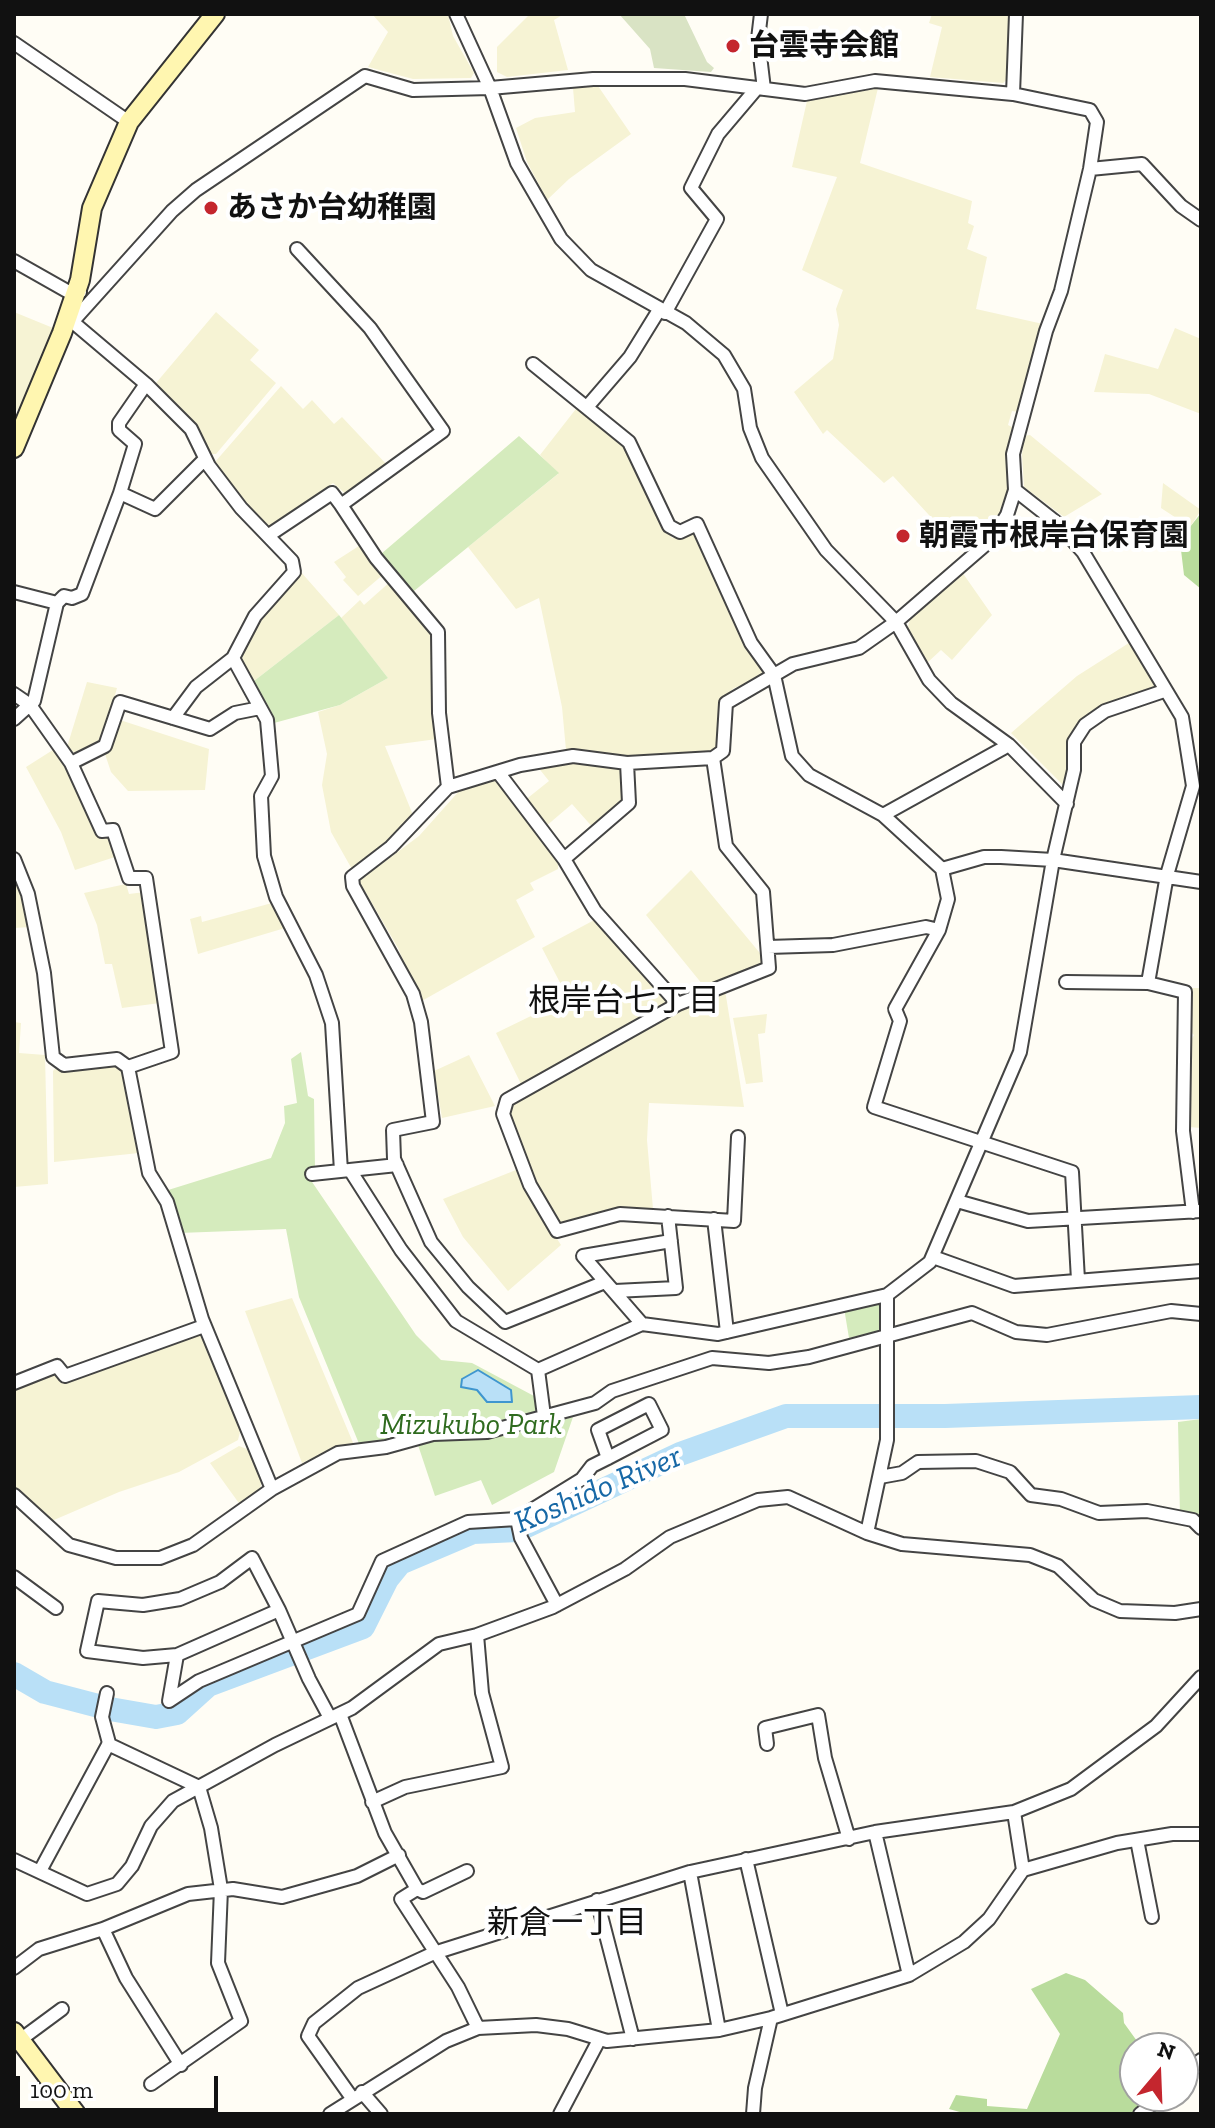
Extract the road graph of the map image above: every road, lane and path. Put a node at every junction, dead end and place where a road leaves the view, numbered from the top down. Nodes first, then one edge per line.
1 (215, 14) edge
2 (456, 14) edge
3 (761, 14) edge
4 (1016, 14) edge
5 (14, 43) edge
6 (490, 88) junction
7 (760, 89) junction
8 (1013, 94) junction
9 (129, 122) junction
10 (1090, 169) junction
11 (1201, 220) edge
12 (297, 249) dead end
13 (14, 261) edge
14 (85, 294) junction
15 (662, 312) junction
16 (71, 319) junction
17 (533, 364) dead end
18 (146, 384) junction
19 (587, 407) junction
20 (14, 448) edge
21 (204, 460) junction
22 (1015, 490) junction
23 (120, 493) junction
24 (341, 505) junction
25 (269, 535) junction
26 (14, 592) edge
27 (57, 603) junction
28 (896, 622) junction
29 (233, 658) junction
30 (774, 675) junction
31 (1164, 691) junction
32 (14, 694) edge
33 (30, 705) junction
34 (260, 708) junction
35 (173, 718) junction
36 (14, 719) edge
37 (1009, 745) junction
38 (1195, 756) edge
39 (713, 758) junction
40 (71, 763) junction
41 (627, 763) junction
42 (498, 772) junction
43 (448, 787) junction
44 (1067, 804) junction
45 (883, 815) junction
46 (14, 859) edge
47 (564, 859) junction
48 (1053, 860) junction
49 (942, 869) junction
50 (1167, 875) junction
51 (1201, 882) edge
52 (939, 930) junction
53 (768, 947) junction
54 (1066, 982) dead end
55 (1148, 983) junction
56 (678, 1004) junction
57 (128, 1067) junction
58 (738, 1137) dead end
59 (983, 1141) junction
60 (397, 1165) junction
61 (346, 1171) junction
62 (312, 1174) dead end
63 (957, 1201) junction
64 (1197, 1211) edge
65 (668, 1216) junction
66 (714, 1219) junction
67 (1074, 1220) junction
68 (671, 1241) junction
69 (933, 1257) junction
70 (1201, 1271) edge
71 (1078, 1280) junction
72 (605, 1282) junction
73 (615, 1291) junction
74 (887, 1295) junction
75 (1201, 1314) edge
76 (642, 1324) junction
77 (204, 1326) junction
78 (727, 1332) junction
79 (889, 1335) junction
80 (538, 1370) junction
81 (14, 1383) edge
82 (544, 1416) junction
83 (608, 1458) junction
84 (880, 1477) junction
85 (272, 1489) junction
86 (14, 1495) edge
87 (517, 1521) junction
88 (1201, 1528) edge
89 (867, 1533) junction
90 (14, 1577) edge
91 (557, 1605) junction
92 (56, 1608) dead end
93 (1201, 1609) edge
94 (279, 1610) junction
95 (477, 1635) junction
96 (291, 1642) junction
97 (177, 1655) junction
98 (1201, 1677) edge
99 (107, 1695) dead end
100 (335, 1716) junction
101 (108, 1744) junction
102 (767, 1744) dead end
103 (199, 1787) junction
104 (372, 1802) junction
105 (1014, 1812) junction
106 (875, 1832) junction
107 (1201, 1834) edge
108 (849, 1839) junction
109 (1137, 1840) junction
110 (399, 1855) junction
111 (746, 1859) junction
112 (14, 1860) edge
113 (1023, 1870) junction
114 (40, 1871) junction
115 (467, 1871) dead end
116 (690, 1872) junction
117 (221, 1889) junction
118 (417, 1889) junction
119 (597, 1900) junction
120 (1152, 1917) dead end
121 (103, 1929) junction
122 (434, 1953) junction
123 (14, 1968) edge
124 (909, 1975) junction
125 (62, 2009) dead end
126 (777, 2016) junction
127 (478, 2028) junction
128 (719, 2030) junction
129 (17, 2036) edge
130 (633, 2039) junction
131 (599, 2040) junction
132 (181, 2065) junction
133 (151, 2084) dead end
134 (357, 2095) junction
135 (76, 2114) edge
136 (330, 2114) edge
137 (381, 2114) edge
138 (560, 2114) edge
139 (753, 2114) edge

1 - 9 street
2 - 6 street
3 - 7 street
4 - 8 street
5 - 9 street
6 - 7 street
6 - 14 street
6 - 15 street
7 - 8 street
7 - 15 street
8 - 10 street
9 - 14 street
10 - 11 street
10 - 22 street
12 - 24 street
13 - 14 street
14 - 16 street
15 - 19 street
15 - 28 street
16 - 18 street
16 - 20 street
17 - 19 street
18 - 21 street
18 - 23 street
19 - 30 street
21 - 23 street
21 - 25 street
22 - 28 street
22 - 31 street
23 - 27 street
24 - 25 street
24 - 43 street
25 - 29 street
26 - 27 street
27 - 33 street
28 - 30 street
28 - 37 street
29 - 34 street
29 - 35 street
30 - 39 street
30 - 45 street
31 - 38 street
31 - 44 street
32 - 33 street
33 - 36 street
33 - 40 street
34 - 35 street
34 - 61 street
35 - 40 street
37 - 44 street
37 - 45 street
38 - 50 street
39 - 41 street
39 - 53 street
40 - 57 street
41 - 42 street
41 - 47 street
42 - 43 street
42 - 47 street
43 - 60 street
44 - 48 street
45 - 49 street
46 - 57 street
47 - 56 street
48 - 49 street
48 - 50 street
48 - 59 street
49 - 52 street
50 - 51 street
50 - 55 street
52 - 53 street
52 - 59 street
53 - 56 street
54 - 55 street
55 - 64 street
56 - 65 street
57 - 77 street
58 - 66 street
59 - 63 street
59 - 67 street
60 - 61 street
60 - 72 street
61 - 62 street
61 - 80 street
63 - 67 street
63 - 69 street
64 - 67 street
65 - 66 street
65 - 68 street
66 - 78 street
67 - 71 street
68 - 72 street
68 - 73 street
69 - 71 street
69 - 74 street
70 - 71 street
72 - 73 street
73 - 76 street
74 - 78 street
74 - 79 street
75 - 79 street
76 - 78 street
76 - 80 street
77 - 81 street
77 - 85 street
79 - 82 street
79 - 84 street
80 - 82 street
82 - 85 street
83 - 83 street
83 - 87 street
84 - 88 street
84 - 89 street
85 - 86 street
87 - 91 street
87 - 96 street
89 - 91 street
89 - 93 street
90 - 92 street
91 - 95 street
94 - 96 street
94 - 97 street
94 - 97 street
95 - 100 street
95 - 104 street
96 - 97 street
96 - 100 street
98 - 105 street
99 - 101 street
100 - 103 street
100 - 104 street
101 - 103 street
101 - 114 street
102 - 108 street
103 - 114 street
103 - 117 street
104 - 110 street
105 - 106 street
105 - 113 street
106 - 108 street
106 - 124 street
107 - 109 street
108 - 111 street
109 - 113 street
109 - 120 street
110 - 117 street
110 - 118 street
111 - 116 street
111 - 126 street
112 - 114 street
113 - 124 street
115 - 118 street
116 - 119 street
116 - 128 street
117 - 121 street
117 - 132 street
118 - 122 street
119 - 122 street
119 - 130 street
121 - 123 street
121 - 132 street
122 - 127 street
122 - 134 street
124 - 126 street
125 - 129 street
126 - 128 street
126 - 139 street
127 - 131 street
127 - 134 street
128 - 130 street
129 - 135 street
130 - 131 street
131 - 138 street
132 - 133 street
134 - 136 street
134 - 137 street

